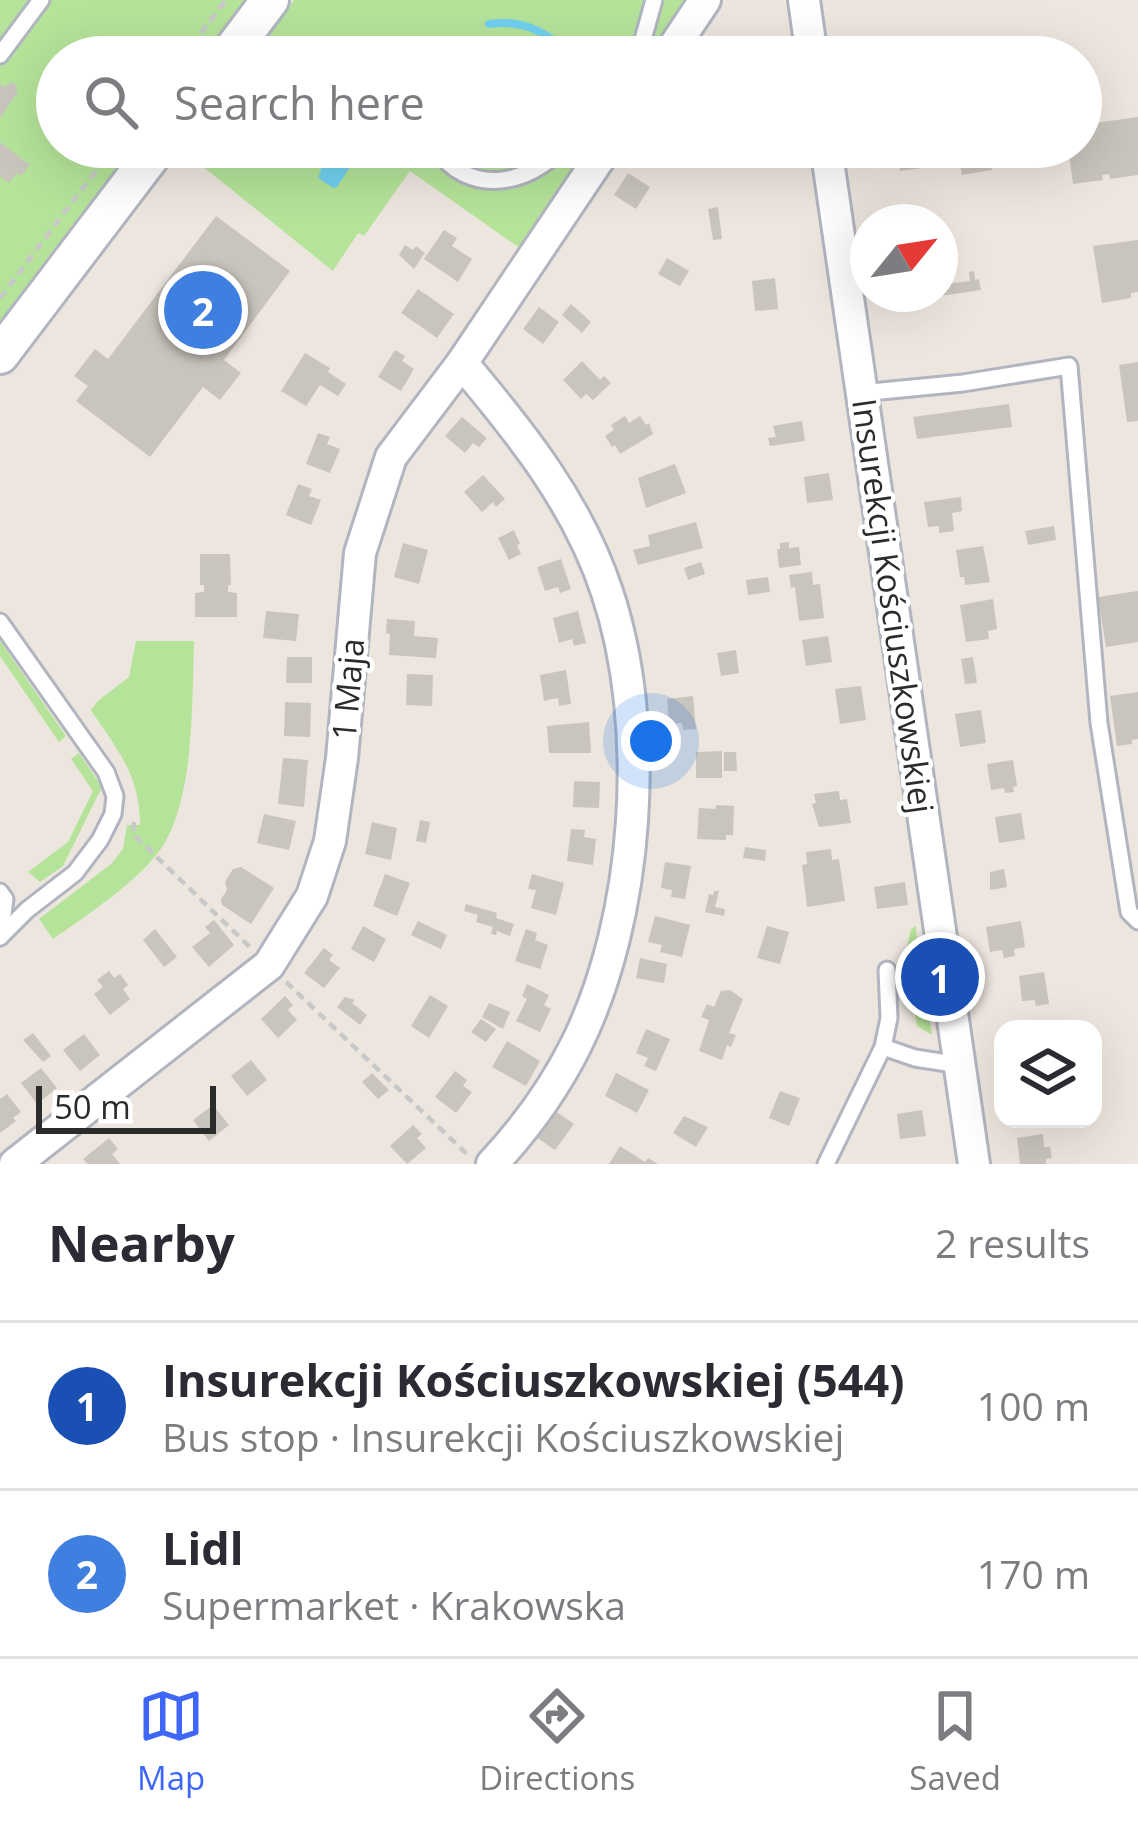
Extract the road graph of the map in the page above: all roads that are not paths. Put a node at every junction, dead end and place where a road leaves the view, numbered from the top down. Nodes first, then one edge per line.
1 (41, 0) edge
2 (270, 0) edge
3 (654, 0) edge
4 (705, 0) edge
5 (804, 0) edge
6 (242, 36) edge
7 (644, 36) edge
8 (681, 36) edge
9 (809, 36) edge
10 (0, 55) edge
11 (142, 168) edge
12 (453, 168) edge
13 (537, 168) edge
14 (593, 168) edge
15 (829, 168) edge
16 (0, 355) edge
17 (462, 363) junction
18 (862, 393) junction
19 (0, 622) edge
20 (0, 892) edge
21 (1138, 921) edge
22 (0, 937) edge
23 (887, 970) dead end
24 (883, 1047) junction
25 (960, 1065) junction
26 (15, 1164) edge
27 (492, 1164) edge
28 (826, 1164) edge
29 (974, 1164) edge

1 - 10 lane
2 - 6 street
3 - 7 lane
4 - 8 street
5 - 9 street
11 - 16 street
12 - 13 lane
14 - 17 street, 1 Maja
15 - 18 street, Insurekcji Kościuszkowskiej
17 - 26 street, 1 Maja
17 - 27 street
18 - 21 lane
18 - 25 street, Insurekcji Kościuszkowskiej
19 - 22 lane
20 - 22 lane
23 - 24 lane
24 - 25 lane
24 - 28 lane
25 - 29 street, Insurekcji Kościuszkowskiej

